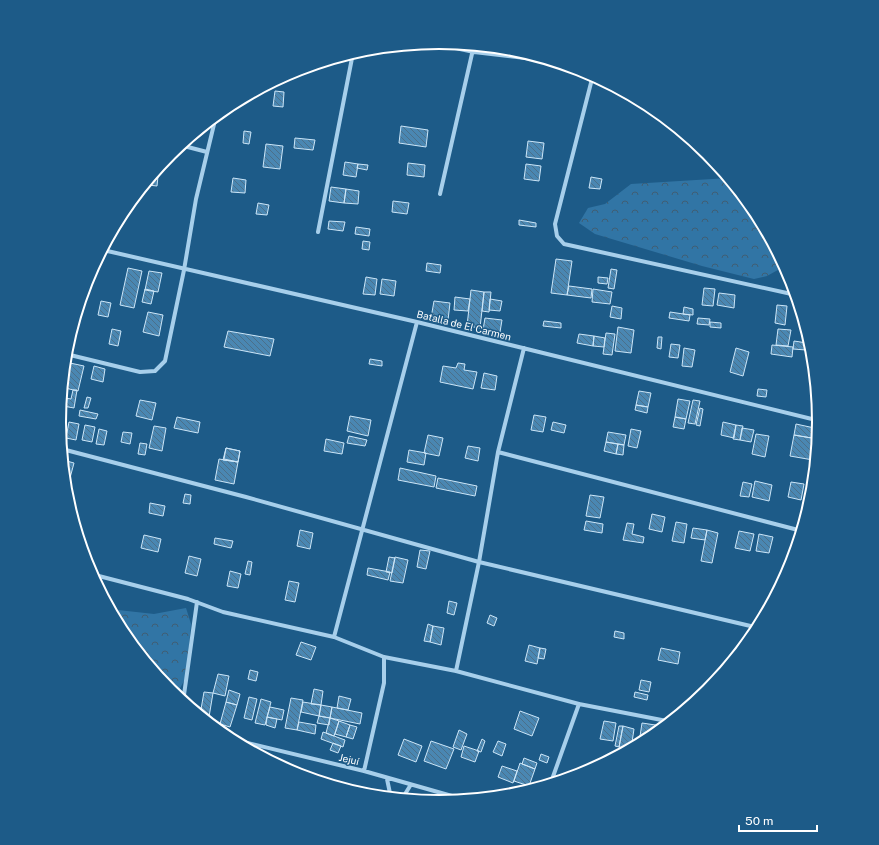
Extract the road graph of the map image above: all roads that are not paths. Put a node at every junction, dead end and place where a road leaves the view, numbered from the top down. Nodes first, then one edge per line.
1 (465, 50) edge
2 (474, 52) junction
3 (515, 57) edge
4 (352, 60) edge
5 (591, 81) edge
6 (214, 125) edge
7 (187, 148) edge
8 (207, 152) junction
9 (440, 194) dead end
10 (318, 232) dead end
11 (108, 251) edge
12 (184, 270) junction
13 (790, 294) edge
14 (417, 322) junction
15 (524, 348) junction
16 (72, 355) edge
17 (813, 419) edge
18 (67, 450) edge
19 (498, 452) junction
20 (362, 530) junction
21 (797, 530) edge
22 (479, 562) junction
23 (99, 576) edge
24 (197, 602) junction
25 (752, 626) edge
26 (334, 637) junction
27 (384, 657) junction
28 (456, 671) junction
29 (184, 695) edge
30 (579, 704) junction
31 (665, 721) edge
32 (254, 746) edge
33 (364, 771) junction
34 (552, 778) edge
35 (387, 779) junction
36 (410, 786) junction
37 (390, 793) edge
38 (405, 794) edge
39 (449, 796) edge

1 - 2 street
2 - 3 street
2 - 9 street
4 - 10 street
5 - 13 street
6 - 8 street
7 - 8 street
8 - 12 street
11 - 12 street, Batalla de El Carmen
12 - 14 street, Batalla de El Carmen
12 - 16 street
14 - 15 street, Batalla de El Carmen
14 - 20 street
15 - 17 street, Batalla de El Carmen
15 - 19 street
18 - 20 street
19 - 21 street
19 - 22 street
20 - 22 street
20 - 26 street
22 - 25 street
22 - 28 street
23 - 24 street
24 - 26 street
24 - 29 street
26 - 27 street
27 - 28 street
27 - 33 street
28 - 30 street
30 - 31 street
30 - 34 street
32 - 33 street, Jejuí
33 - 35 street, Jejuí
35 - 36 street, Jejuí
35 - 37 street
36 - 38 street
36 - 39 street, Jejuí

